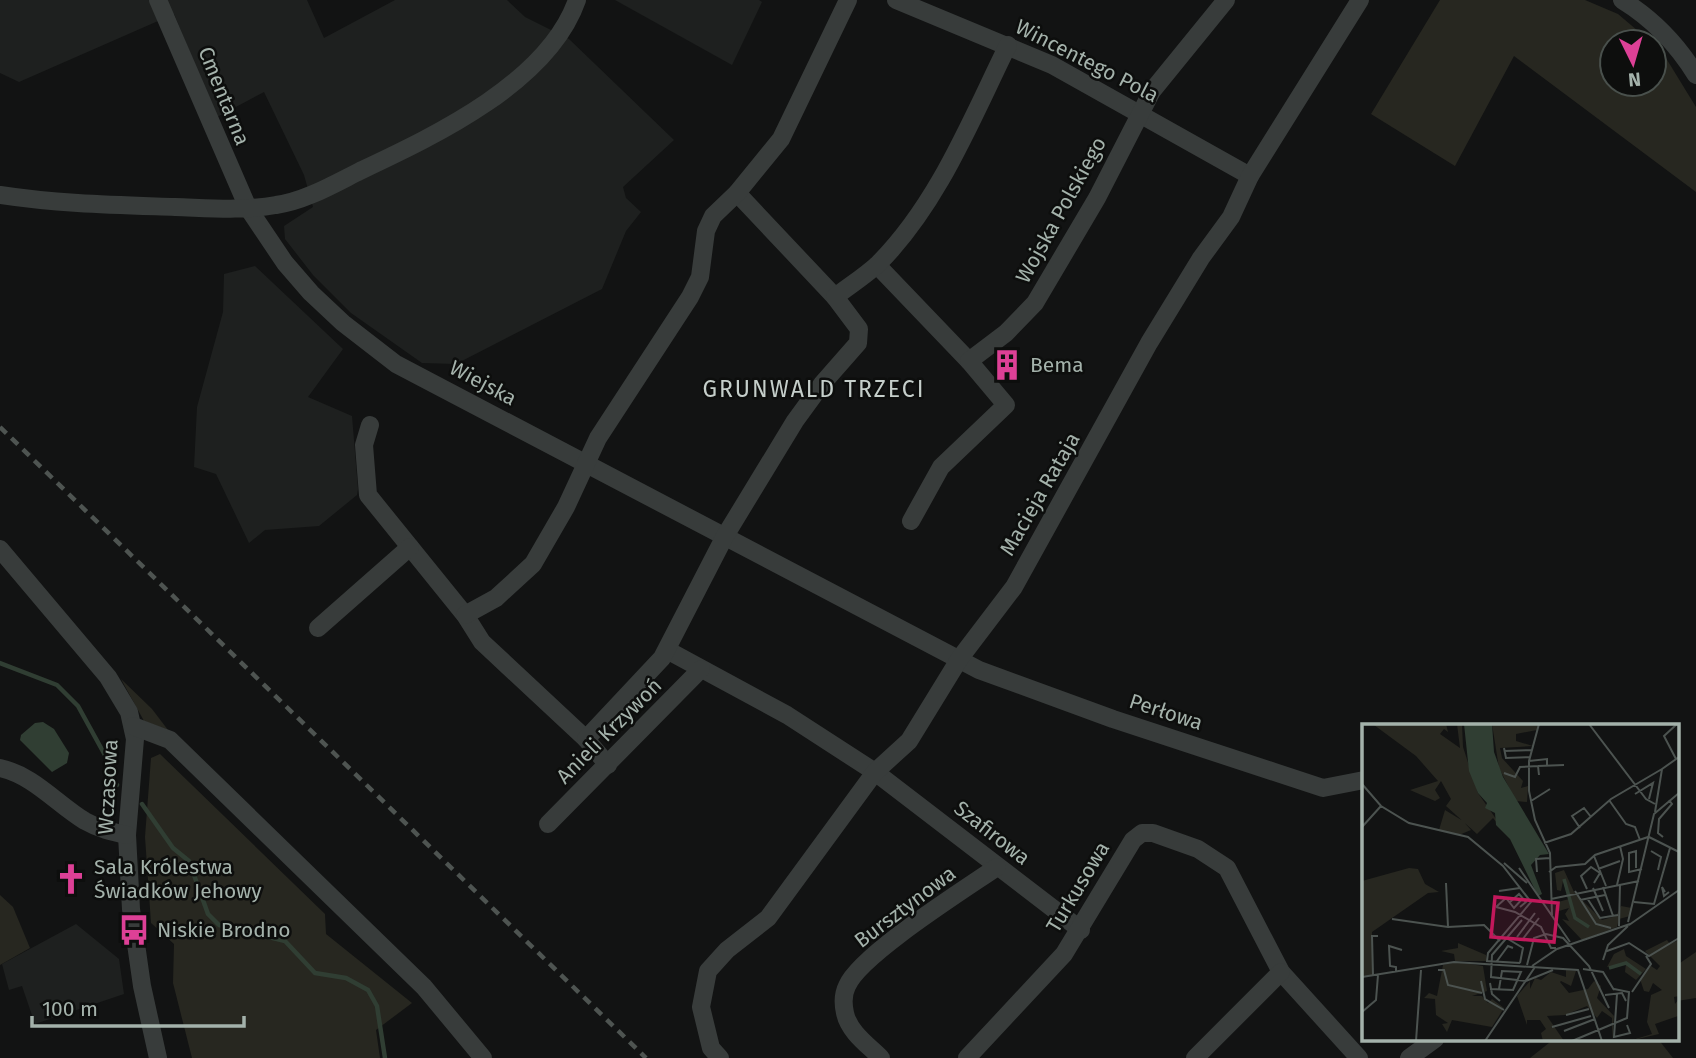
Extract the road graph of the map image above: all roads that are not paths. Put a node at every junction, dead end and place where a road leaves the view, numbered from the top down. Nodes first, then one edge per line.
1 (158, 0) edge
2 (577, 0) edge
3 (849, 0) edge
4 (896, 0) edge
5 (1226, 0) edge
6 (1360, 0) edge
7 (1622, 0) edge
8 (1009, 45) junction
9 (1696, 75) edge
10 (1140, 113) junction
11 (1250, 176) junction
12 (737, 193) junction
13 (0, 194) edge
14 (248, 208) junction
15 (877, 265) junction
16 (835, 297) junction
17 (969, 361) junction
18 (370, 425) dead end
19 (586, 463) junction
20 (911, 521) dead end
21 (725, 536) junction
22 (410, 547) junction
23 (0, 549) edge
24 (465, 615) junction
25 (318, 628) dead end
26 (667, 650) junction
27 (960, 658) junction
28 (701, 669) junction
29 (133, 726) junction
30 (586, 739) junction
31 (608, 765) junction
32 (0, 768) edge
33 (875, 772) junction
34 (1362, 780) edge
35 (548, 824) dead end
36 (127, 835) junction
37 (998, 867) junction
38 (1081, 930) junction
39 (1281, 971) junction
40 (1434, 1040) edge
41 (158, 1058) edge
42 (483, 1058) edge
43 (720, 1058) edge
44 (881, 1058) edge
45 (967, 1058) edge
46 (1195, 1058) edge
47 (1359, 1058) edge
48 (1409, 1058) edge

1 - 14 street, Cmentarna
2 - 14 street
3 - 12 street
4 - 8 street, Wincentego Pola
5 - 10 street, Wojska Polskiego
6 - 11 street, Macieja Rataja
7 - 9 street
8 - 10 street, Wincentego Pola
8 - 15 street
10 - 11 street, Wincentego Pola
10 - 17 street, Wojska Polskiego
11 - 27 street, Macieja Rataja
12 - 16 street
12 - 19 street
13 - 14 street
14 - 19 street, Wiejska
15 - 16 street
15 - 17 street
16 - 21 street
17 - 20 street
18 - 22 street
19 - 21 street, Wiejska
19 - 24 street
21 - 26 street
21 - 27 street, Wiejska
22 - 24 street
22 - 25 street
23 - 29 street
24 - 30 street
26 - 28 street, Anieli Krzywoń
26 - 30 street
27 - 33 street, Macieja Rataja
27 - 34 street, Perłowa
28 - 31 street, Anieli Krzywoń
28 - 33 street, Anieli Krzywoń
29 - 36 street, Wczasowa
29 - 42 street
30 - 31 street
31 - 35 street, Anieli Krzywoń
32 - 36 street
33 - 37 street, Szafirowa
33 - 43 street, Macieja Rataja
36 - 41 street, Wczasowa
37 - 38 street, Szafirowa
37 - 44 street, Bursztynowa
38 - 39 street, Turkusowa
38 - 45 street, Turkusowa
39 - 46 street
39 - 47 street, Turkusowa
40 - 48 street

